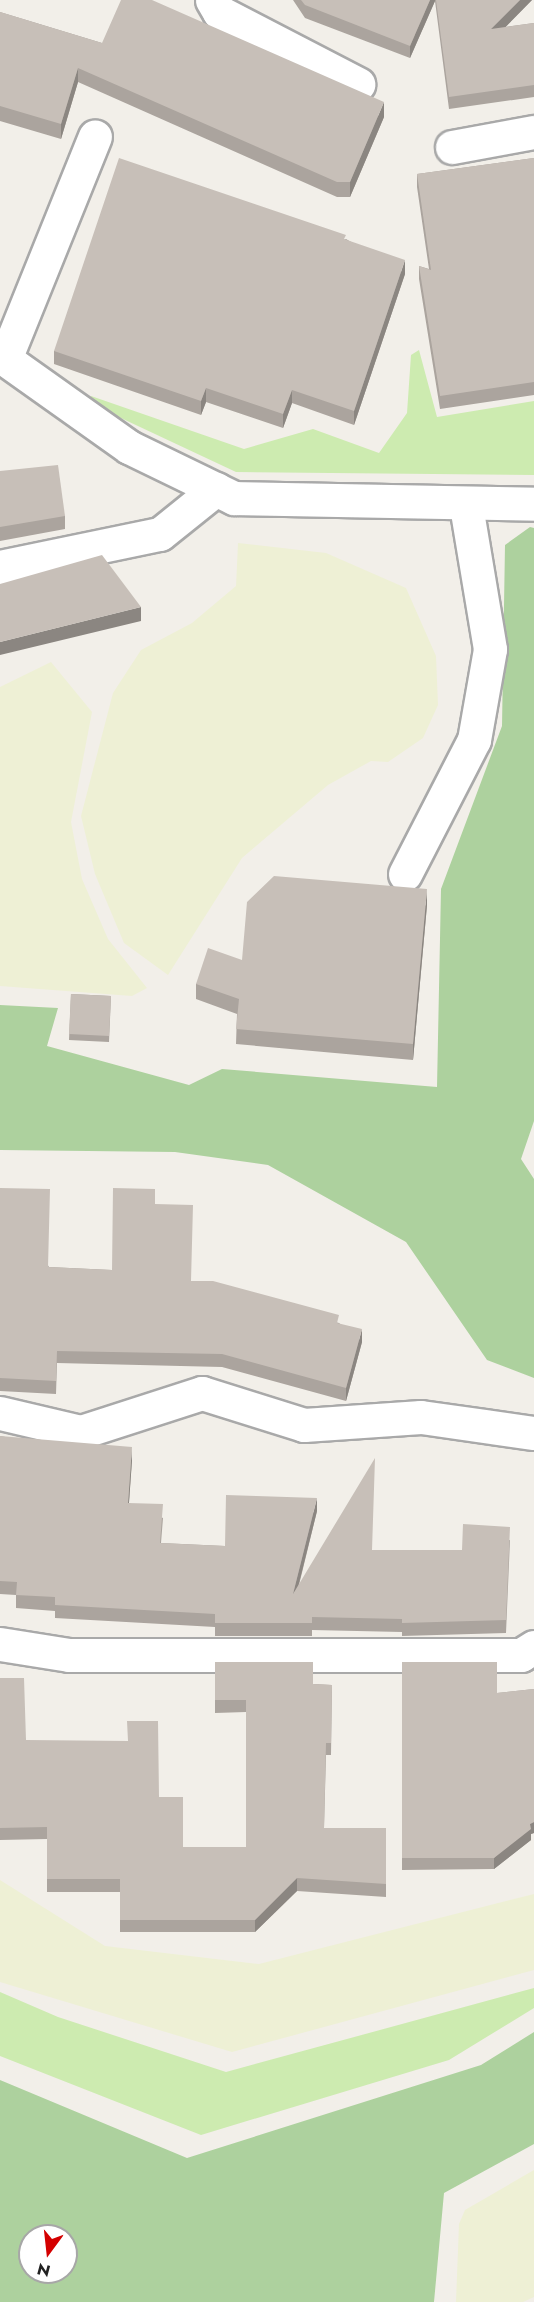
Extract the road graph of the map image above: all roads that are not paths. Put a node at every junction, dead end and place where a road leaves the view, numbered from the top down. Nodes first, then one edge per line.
1 (212, 0) edge
2 (358, 84) dead end
3 (534, 132) edge
4 (95, 136) dead end
5 (452, 147) dead end
6 (7, 366) edge
7 (216, 489) junction
8 (534, 504) edge
9 (466, 505) junction
10 (0, 567) edge
11 (405, 874) dead end
12 (0, 1413) edge
13 (534, 1433) edge
14 (0, 1644) edge
15 (534, 1647) edge

1 - 2 street
3 - 5 street
4 - 6 street
6 - 7 street
7 - 9 street
7 - 10 street
8 - 9 street
9 - 11 street
12 - 13 street
14 - 15 street

